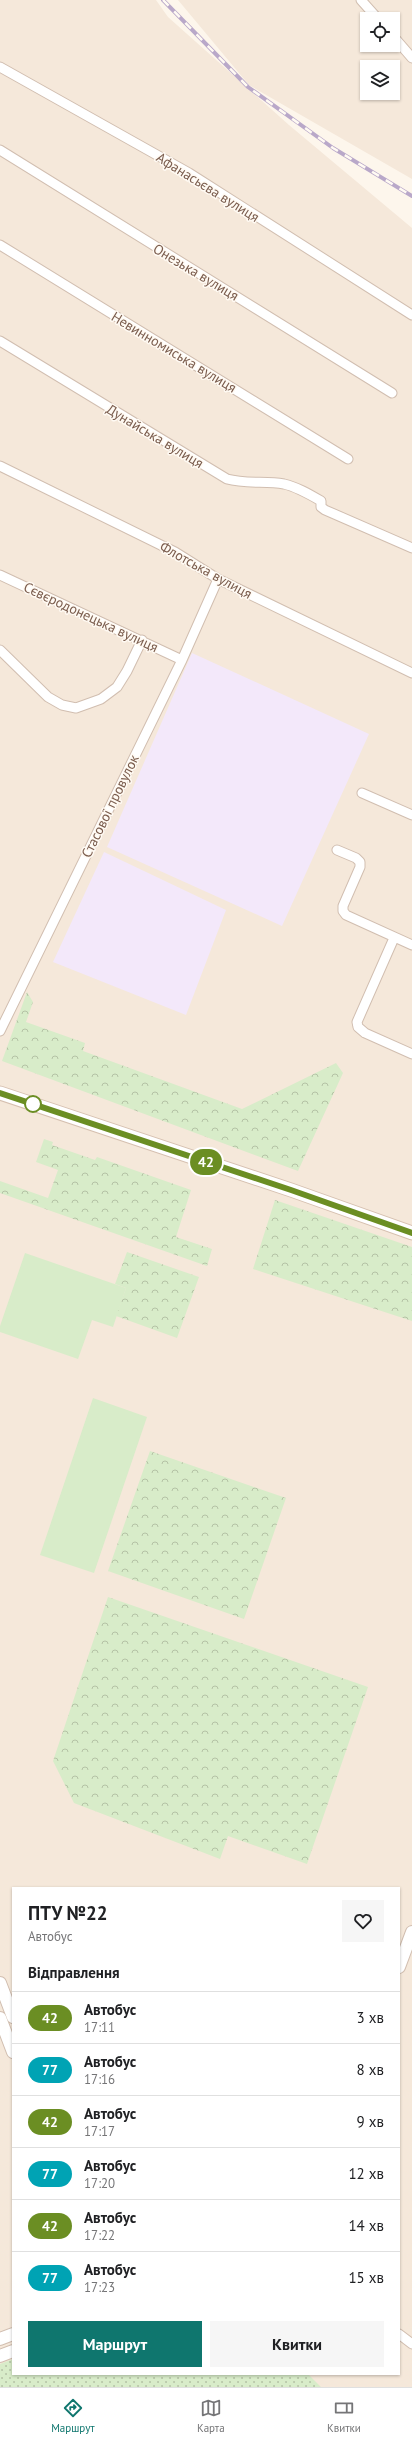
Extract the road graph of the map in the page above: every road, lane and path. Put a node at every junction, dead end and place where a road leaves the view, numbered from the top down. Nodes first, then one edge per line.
1 (361, 0) edge
2 (372, 12) edge
3 (400, 44) edge
4 (412, 58) edge
5 (0, 67) edge
6 (0, 150) edge
7 (0, 245) edge
8 (412, 315) edge
9 (0, 341) edge
10 (392, 393) dead end
11 (348, 459) dead end
12 (0, 466) edge
13 (412, 548) edge
14 (0, 575) edge
15 (218, 580) junction
16 (142, 640) junction
17 (0, 650) edge
18 (182, 660) junction
19 (412, 673) edge
20 (362, 793) dead end
21 (412, 815) edge
22 (336, 850) dead end
23 (394, 938) junction
24 (412, 946) edge
25 (0, 1031) edge
26 (412, 1054) edge
27 (0, 1093) edge
28 (412, 1233) edge
29 (412, 1932) edge
30 (400, 1964) edge
31 (0, 1983) edge
32 (12, 2015) edge
33 (6, 2024) edge
34 (12, 2048) edge
35 (12, 2334) edge
36 (400, 2335) edge
37 (0, 2339) edge
38 (412, 2344) edge
39 (12, 2351) edge
40 (0, 2356) edge

1 - 2 street
3 - 4 street
5 - 8 street, Афанасьєва вулиця
6 - 10 street, Онезька вулиця
7 - 11 street, Невинномиська вулиця
9 - 13 street, Дунайська вулиця
12 - 15 street, Флотська вулиця
14 - 16 street, Сєвєродонецька вулиця
15 - 18 street, Стасової провулок
15 - 19 street, Флотська вулиця
16 - 17 street
16 - 18 street, Сєвєродонецька вулиця
18 - 25 street, Стасової провулок
20 - 21 street
22 - 23 street
23 - 24 street
23 - 26 street
27 - 28 main road
29 - 30 street
31 - 32 street
33 - 34 street
35 - 37 street
36 - 38 street
39 - 40 street

